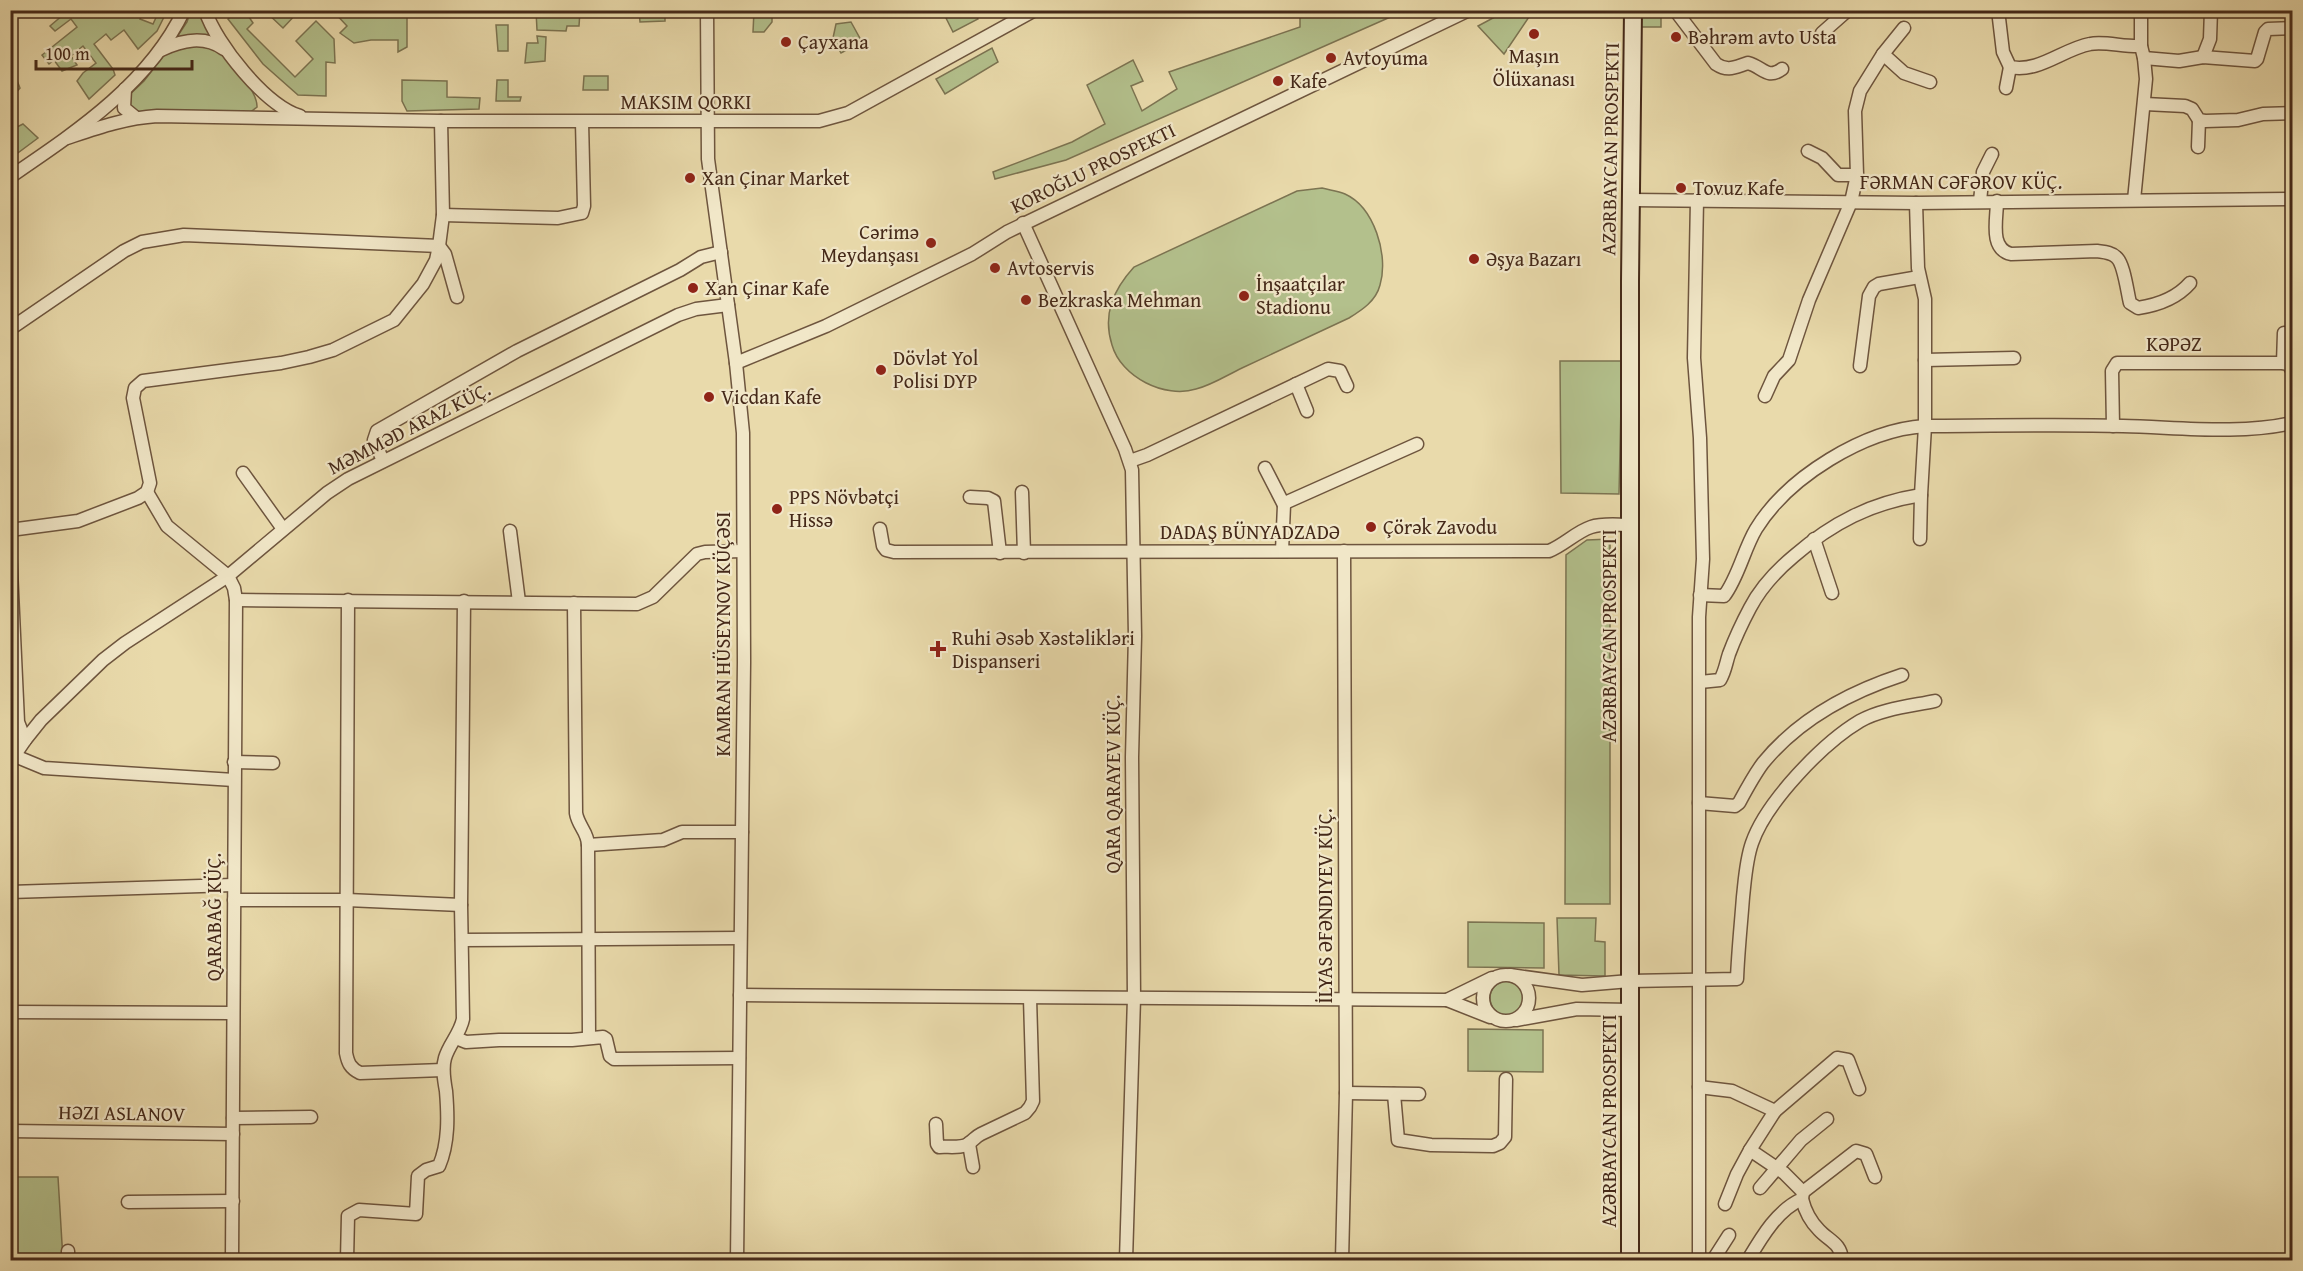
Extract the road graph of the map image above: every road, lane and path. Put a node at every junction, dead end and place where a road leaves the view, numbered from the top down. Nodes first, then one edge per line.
1 (184, 10) edge
2 (205, 10) edge
3 (708, 10) edge
4 (1035, 10) edge
5 (1469, 10) edge
6 (1633, 10) edge
7 (1675, 10) edge
8 (1848, 10) edge
9 (1998, 10) edge
10 (2141, 10) edge
11 (2211, 10) edge
12 (1904, 28) dead end
13 (2292, 28) edge
14 (1822, 33) dead end
15 (161, 50) junction
16 (2143, 52) junction
17 (1882, 54) junction
18 (2203, 57) junction
19 (235, 61) junction
20 (2010, 67) junction
21 (1782, 69) dead end
22 (1930, 82) dead end
23 (258, 88) junction
24 (2006, 88) dead end
25 (125, 89) junction
26 (2145, 104) junction
27 (2292, 113) edge
28 (135, 117) junction
29 (245, 118) junction
30 (310, 120) junction
31 (706, 120) junction
32 (2199, 120) junction
33 (441, 121) junction
34 (582, 122) junction
35 (67, 138) junction
36 (2198, 147) dead end
37 (1808, 151) dead end
38 (1992, 154) dead end
39 (1857, 175) junction
40 (10, 177) edge
41 (2292, 199) edge
42 (1631, 200) junction
43 (2134, 200) junction
44 (1697, 201) junction
45 (1980, 201) junction
46 (1998, 201) junction
47 (1851, 202) junction
48 (1916, 203) junction
49 (443, 215) junction
50 (1023, 224) junction
51 (439, 246) junction
52 (721, 252) junction
53 (1919, 277) junction
54 (2190, 283) dead end
55 (457, 297) dead end
56 (728, 305) junction
57 (10, 329) edge
58 (2284, 333) dead end
59 (2014, 358) dead end
60 (1925, 360) junction
61 (736, 363) junction
62 (1860, 366) dead end
63 (2288, 366) edge
64 (1296, 384) junction
65 (1347, 386) dead end
66 (1765, 396) dead end
67 (1307, 411) dead end
68 (2292, 423) edge
69 (1925, 426) junction
70 (2114, 426) junction
71 (1417, 444) dead end
72 (383, 461) junction
73 (1130, 461) junction
74 (1265, 468) dead end
75 (243, 473) dead end
76 (147, 492) junction
77 (1022, 492) dead end
78 (1921, 495) junction
79 (970, 496) dead end
80 (1284, 505) junction
81 (1630, 525) junction
82 (283, 529) junction
83 (880, 529) dead end
84 (10, 530) edge
85 (510, 531) dead end
86 (1814, 539) junction
87 (1920, 539) dead end
88 (10, 548) edge
89 (743, 551) junction
90 (1282, 551) junction
91 (1344, 551) junction
92 (1000, 553) junction
93 (1024, 553) junction
94 (1133, 553) junction
95 (228, 576) junction
96 (1833, 593) dead end
97 (1700, 595) junction
98 (236, 600) junction
99 (348, 600) junction
100 (464, 601) junction
101 (519, 602) junction
102 (574, 603) junction
103 (1902, 675) dead end
104 (1700, 682) junction
105 (1935, 701) dead end
106 (25, 740) junction
107 (13, 759) edge
108 (234, 762) junction
109 (273, 763) dead end
110 (234, 780) junction
111 (1699, 803) junction
112 (742, 832) junction
113 (588, 845) junction
114 (233, 885) junction
115 (10, 892) edge
116 (234, 900) junction
117 (347, 900) junction
118 (461, 904) junction
119 (740, 938) junction
120 (588, 939) junction
121 (462, 940) junction
122 (1504, 976) junction
123 (1698, 980) junction
124 (1630, 981) junction
125 (740, 994) junction
126 (1030, 998) junction
127 (1134, 998) junction
128 (1345, 999) junction
129 (1447, 1000) junction
130 (1630, 1010) junction
131 (10, 1012) edge
132 (232, 1013) junction
133 (1496, 1019) junction
134 (1511, 1021) junction
135 (589, 1037) junction
136 (456, 1038) junction
137 (739, 1058) junction
138 (443, 1070) junction
139 (1506, 1079) dead end
140 (1699, 1087) junction
141 (1859, 1089) dead end
142 (1346, 1093) junction
143 (1394, 1094) junction
144 (1419, 1094) dead end
145 (1775, 1111) junction
146 (233, 1118) junction
147 (311, 1118) dead end
148 (1827, 1119) dead end
149 (936, 1124) dead end
150 (10, 1131) edge
151 (233, 1134) junction
152 (969, 1144) junction
153 (1750, 1150) junction
154 (973, 1167) dead end
155 (1777, 1168) junction
156 (1875, 1177) dead end
157 (1760, 1188) dead end
158 (1803, 1196) junction
159 (232, 1201) junction
160 (128, 1202) dead end
161 (1725, 1204) dead end
162 (1729, 1235) dead end
163 (232, 1260) edge
164 (347, 1260) edge
165 (736, 1260) edge
166 (1126, 1260) edge
167 (1342, 1260) edge
168 (1630, 1260) edge
169 (1699, 1260) edge
170 (1713, 1260) edge
171 (1748, 1260) edge
172 (1842, 1260) edge

1 - 15 street
2 - 19 street
3 - 31 street, KAMRAN HÜSEYNOV KÜÇƏSI
4 - 31 street, MAKSIM QORKI
5 - 50 street, KOROĞLU PROSPEKTI
6 - 42 street, AZƏRBAYCAN PROSPEKTI
7 - 21 street
8 - 14 street
9 - 20 street
10 - 16 street
11 - 18 street
12 - 17 street
13 - 18 street
15 - 19 street
15 - 25 street
16 - 18 street
16 - 20 street
16 - 26 street
17 - 22 street
17 - 39 street
19 - 23 street
20 - 24 street
23 - 29 street
23 - 30 street
25 - 28 street
25 - 35 street
26 - 32 street
26 - 43 street
27 - 32 street
28 - 29 street, MAKSIM QORKI
28 - 35 street, MAKSIM QORKI
29 - 30 street, MAKSIM QORKI
30 - 33 street, MAKSIM QORKI
31 - 34 street, MAKSIM QORKI
31 - 52 street, KAMRAN HÜSEYNOV KÜÇƏSI
32 - 36 street
33 - 34 street, MAKSIM QORKI
33 - 49 street
34 - 49 street
35 - 40 street
37 - 39 street
38 - 45 street
39 - 47 street
41 - 43 street, FƏRMAN CƏFƏROV KÜÇ.
42 - 44 street, FƏRMAN CƏFƏROV KÜÇ.
42 - 81 street, AZƏRBAYCAN PROSPEKTI
43 - 46 street, FƏRMAN CƏFƏROV KÜÇ.
44 - 47 street, FƏRMAN CƏFƏROV KÜÇ.
44 - 97 street
45 - 46 street, FƏRMAN CƏFƏROV KÜÇ.
45 - 48 street, FƏRMAN CƏFƏROV KÜÇ.
46 - 54 street
47 - 48 street, FƏRMAN CƏFƏROV KÜÇ.
47 - 66 street
48 - 53 street
49 - 51 street
50 - 61 street, KOROĞLU PROSPEKTI
50 - 73 street, QARA QARAYEV KÜÇ.
51 - 55 street
51 - 57 street
51 - 76 street
52 - 56 street, KAMRAN HÜSEYNOV KÜÇƏSI
52 - 72 street
53 - 60 street
53 - 62 street
56 - 61 street, KAMRAN HÜSEYNOV KÜÇƏSI
56 - 72 street, MƏMMƏD ARAZ KÜÇ.
58 - 63 street
59 - 60 street
60 - 69 street
61 - 89 street, KAMRAN HÜSEYNOV KÜÇƏSI
63 - 70 street, KƏPƏZ
64 - 65 street
64 - 67 street
64 - 73 street
68 - 70 street
69 - 70 street
69 - 78 street
69 - 97 street
71 - 80 street
72 - 82 street, MƏMMƏD ARAZ KÜÇ.
73 - 94 street, QARA QARAYEV KÜÇ.
74 - 80 street
75 - 82 street
76 - 84 street
76 - 95 street
77 - 93 street
78 - 86 street
78 - 87 street
79 - 92 street
80 - 90 street
81 - 91 street, DADAŞ BÜNYADZADƏ
81 - 124 street, AZƏRBAYCAN PROSPEKTI
82 - 95 street, MƏMMƏD ARAZ KÜÇ.
83 - 92 street, DADAŞ BÜNYADZADƏ
85 - 101 street
86 - 96 street
86 - 104 street
88 - 106 street
89 - 102 street
89 - 112 street, KAMRAN HÜSEYNOV KÜÇƏSI
90 - 91 street, DADAŞ BÜNYADZADƏ
90 - 94 street, DADAŞ BÜNYADZADƏ
91 - 128 street, İLYAS ƏFƏNDIYEV KÜÇ.
92 - 93 street, DADAŞ BÜNYADZADƏ
93 - 94 street, DADAŞ BÜNYADZADƏ
94 - 127 street, QARA QARAYEV KÜÇ.
95 - 98 street, QARABAĞ KÜÇ.
95 - 106 street, MƏMMƏD ARAZ KÜÇ.
97 - 104 street
98 - 99 street
98 - 108 street, QARABAĞ KÜÇ.
99 - 100 street
99 - 117 street
100 - 101 street
100 - 118 street
101 - 102 street
102 - 113 street
103 - 111 street
104 - 111 street
105 - 123 street
106 - 107 street, MƏMMƏD ARAZ KÜÇ.
107 - 110 street
108 - 109 street
108 - 110 street, QARABAĞ KÜÇ.
110 - 114 street, QARABAĞ KÜÇ.
111 - 123 street
112 - 113 street
112 - 119 street, KAMRAN HÜSEYNOV KÜÇƏSI
113 - 120 street
114 - 115 street
114 - 116 street, QARABAĞ KÜÇ.
116 - 117 street
116 - 132 street, QARABAĞ KÜÇ.
117 - 118 street
117 - 138 street
118 - 121 street
119 - 120 street
119 - 125 street, KAMRAN HÜSEYNOV KÜÇƏSI
120 - 121 street
120 - 135 street
121 - 136 street
122 - 124 street
122 - 129 street
122 - 133 street
122 - 134 street
123 - 124 street
123 - 140 street
124 - 130 street, AZƏRBAYCAN PROSPEKTI
125 - 126 street
125 - 137 street, KAMRAN HÜSEYNOV KÜÇƏSI
126 - 127 street
126 - 152 street
127 - 128 street
127 - 166 street, QARA QARAYEV KÜÇ.
128 - 129 street
128 - 142 street, İLYAS ƏFƏNDIYEV KÜÇ.
129 - 133 street
130 - 134 street
130 - 168 street, AZƏRBAYCAN PROSPEKTI
131 - 132 street
132 - 146 street, QARABAĞ KÜÇ.
133 - 134 street
135 - 136 street
135 - 137 street
136 - 138 street
137 - 165 street, KAMRAN HÜSEYNOV KÜÇƏSI
138 - 164 street
139 - 143 street
140 - 145 street
140 - 169 street
141 - 145 street
142 - 143 street
142 - 167 street, İLYAS ƏFƏNDIYEV KÜÇ.
143 - 144 street
145 - 153 street
146 - 147 street
146 - 151 street, QARABAĞ KÜÇ.
148 - 155 street
149 - 152 street
150 - 151 street, HƏZI ASLANOV
151 - 159 street, QARABAĞ KÜÇ.
152 - 154 street
153 - 155 street
153 - 161 street
155 - 157 street
155 - 158 street
156 - 158 street
158 - 171 street
158 - 172 street
159 - 160 street
159 - 163 street, QARABAĞ KÜÇ.
162 - 170 street

